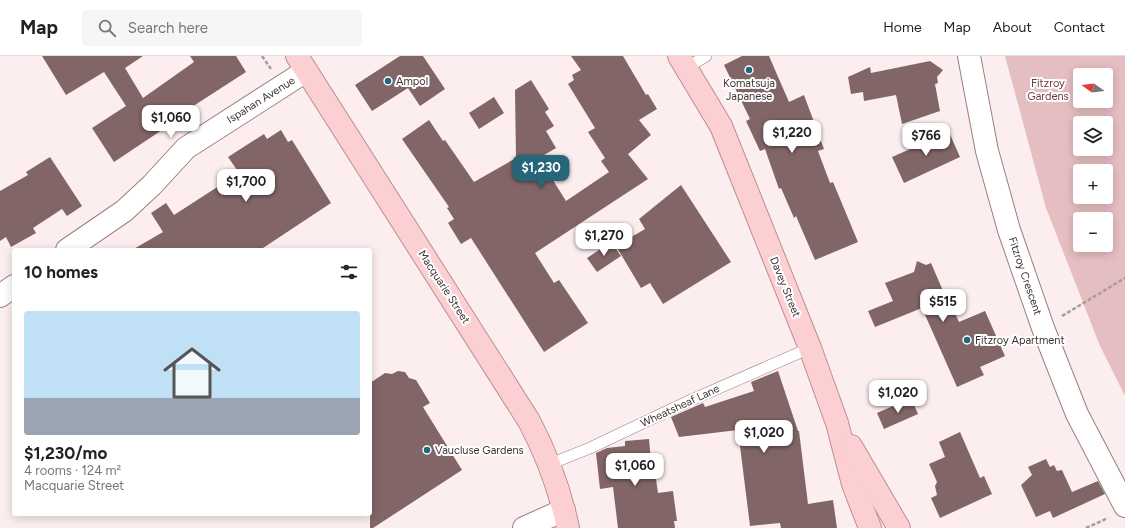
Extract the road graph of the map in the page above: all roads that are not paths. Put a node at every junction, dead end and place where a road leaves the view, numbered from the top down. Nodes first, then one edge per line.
1 (706, 56) edge
2 (969, 56) edge
3 (682, 62) edge
4 (302, 64) edge
5 (70, 248) edge
6 (12, 287) edge
7 (0, 296) edge
8 (810, 348) junction
9 (837, 423) junction
10 (550, 464) junction
11 (1125, 506) edge
12 (566, 519) edge
13 (524, 528) edge
14 (870, 528) edge
15 (899, 528) edge

1 - 3 lane
2 - 11 street, Fitzroy Crescent
3 - 8 highway, Davey Street
4 - 5 street, Ispahan Avenue
4 - 10 highway, Macquarie Street
6 - 7 street
8 - 9 highway, Davey Street
8 - 10 lane, Wheatsheaf Lane
9 - 14 highway, Davey Street
9 - 15 highway
10 - 12 highway, Macquarie Street
12 - 13 street

